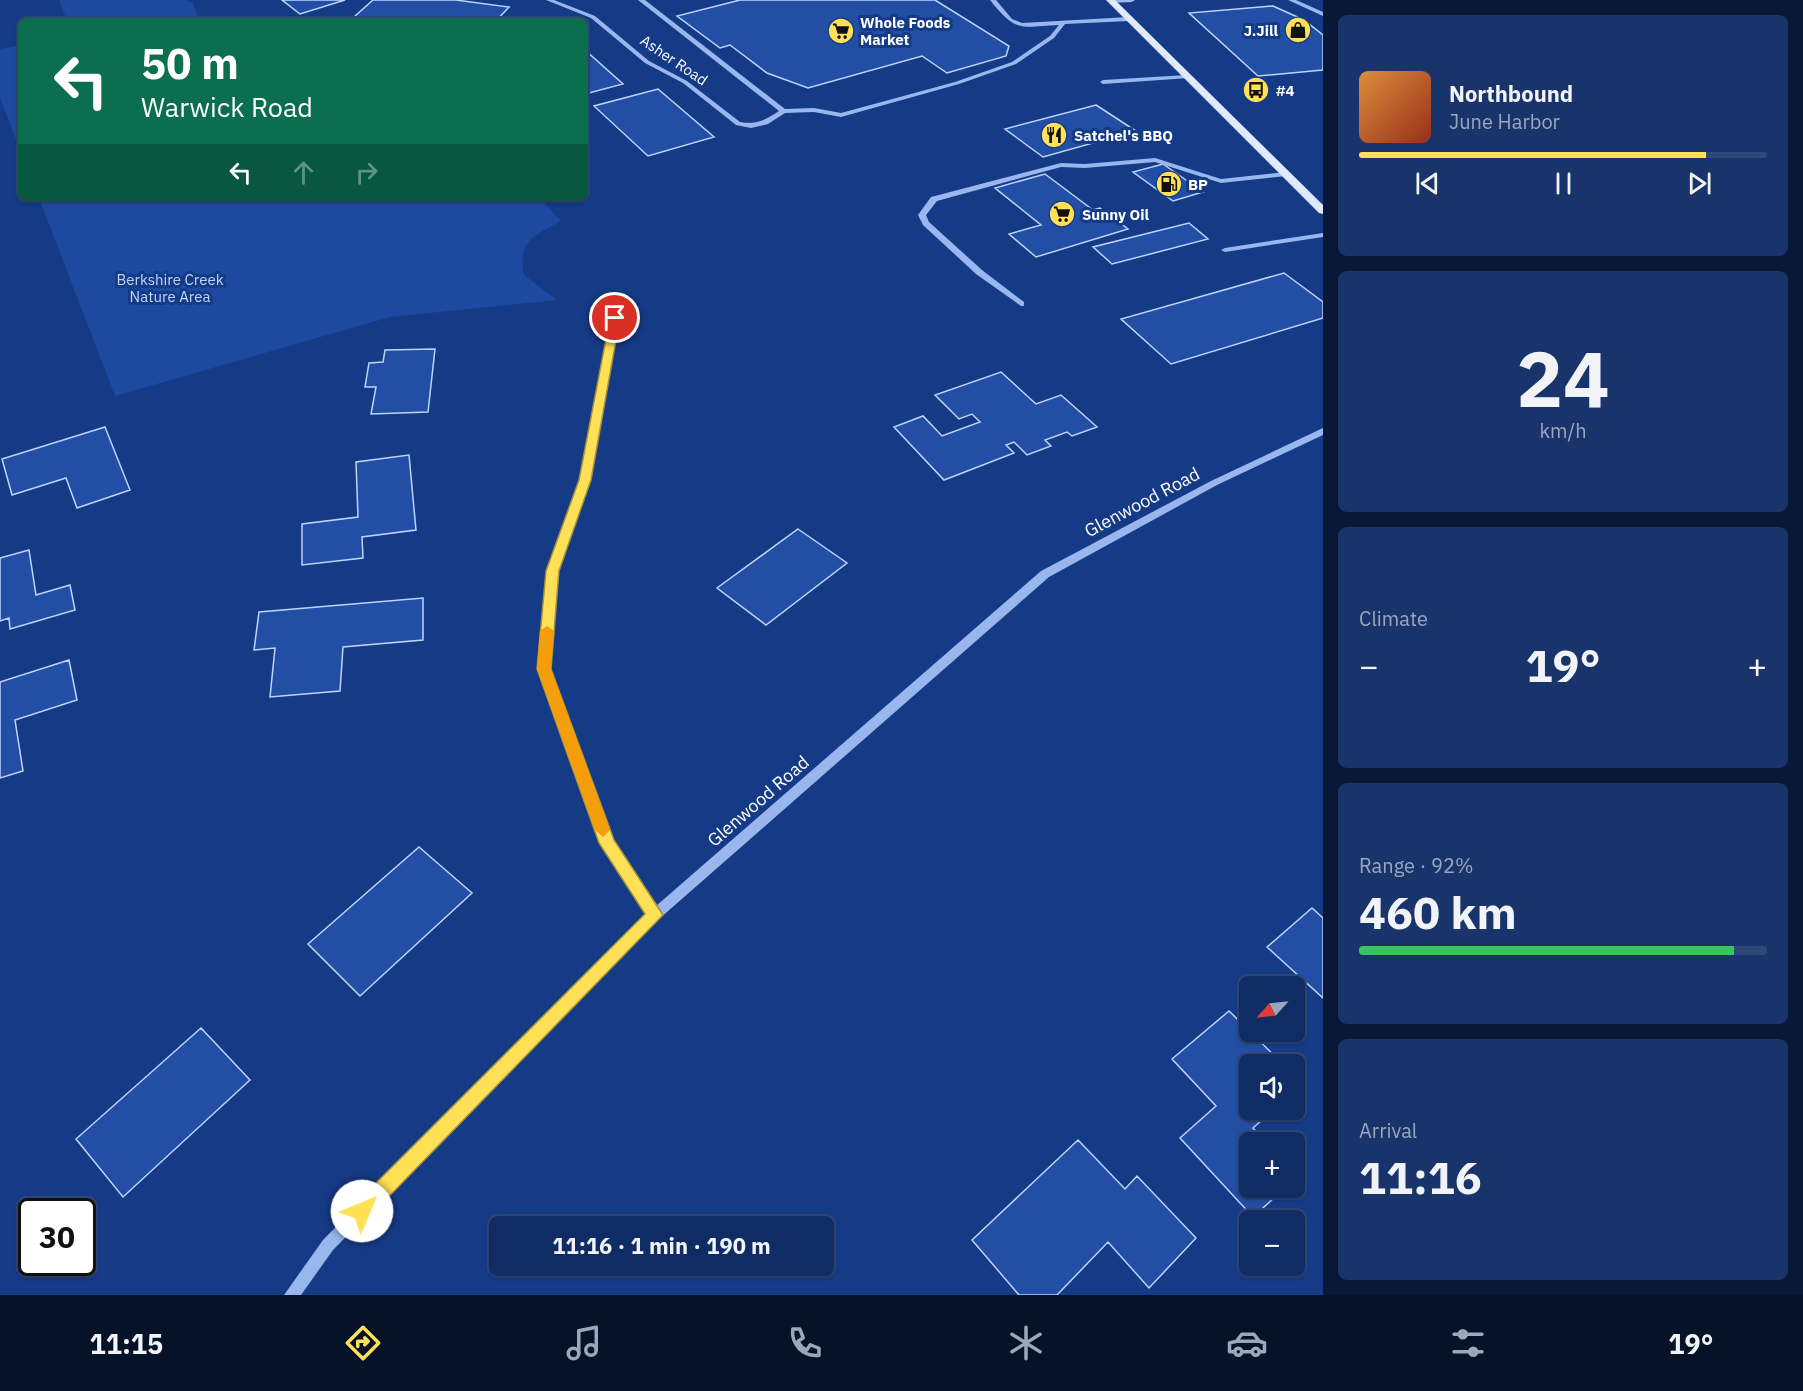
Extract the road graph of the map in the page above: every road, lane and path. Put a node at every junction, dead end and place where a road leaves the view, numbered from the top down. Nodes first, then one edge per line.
1 (549, 0) edge
2 (641, 0) edge
3 (993, 0) edge
4 (1132, 0) edge
5 (1290, 0) edge
6 (1111, 1) edge
7 (1323, 14) edge
8 (1129, 19) junction
9 (1062, 25) junction
10 (1187, 77) junction
11 (1102, 81) dead end
12 (783, 111) junction
13 (1286, 174) junction
14 (1323, 211) edge
15 (1323, 235) edge
16 (1225, 250) dead end
17 (1021, 304) dead end
18 (615, 318) dead end
19 (1323, 432) edge
20 (655, 915) junction
21 (292, 1295) edge

1 - 12 street, Asher Road
2 - 12 street
3 - 9 street
4 - 6 street
5 - 7 street
6 - 8 main road
8 - 9 street
8 - 10 main road
9 - 12 street
10 - 11 street
10 - 13 main road
13 - 14 main road
13 - 17 street
15 - 16 street
18 - 20 street
19 - 20 street, Glenwood Road
20 - 21 street, Glenwood Road

